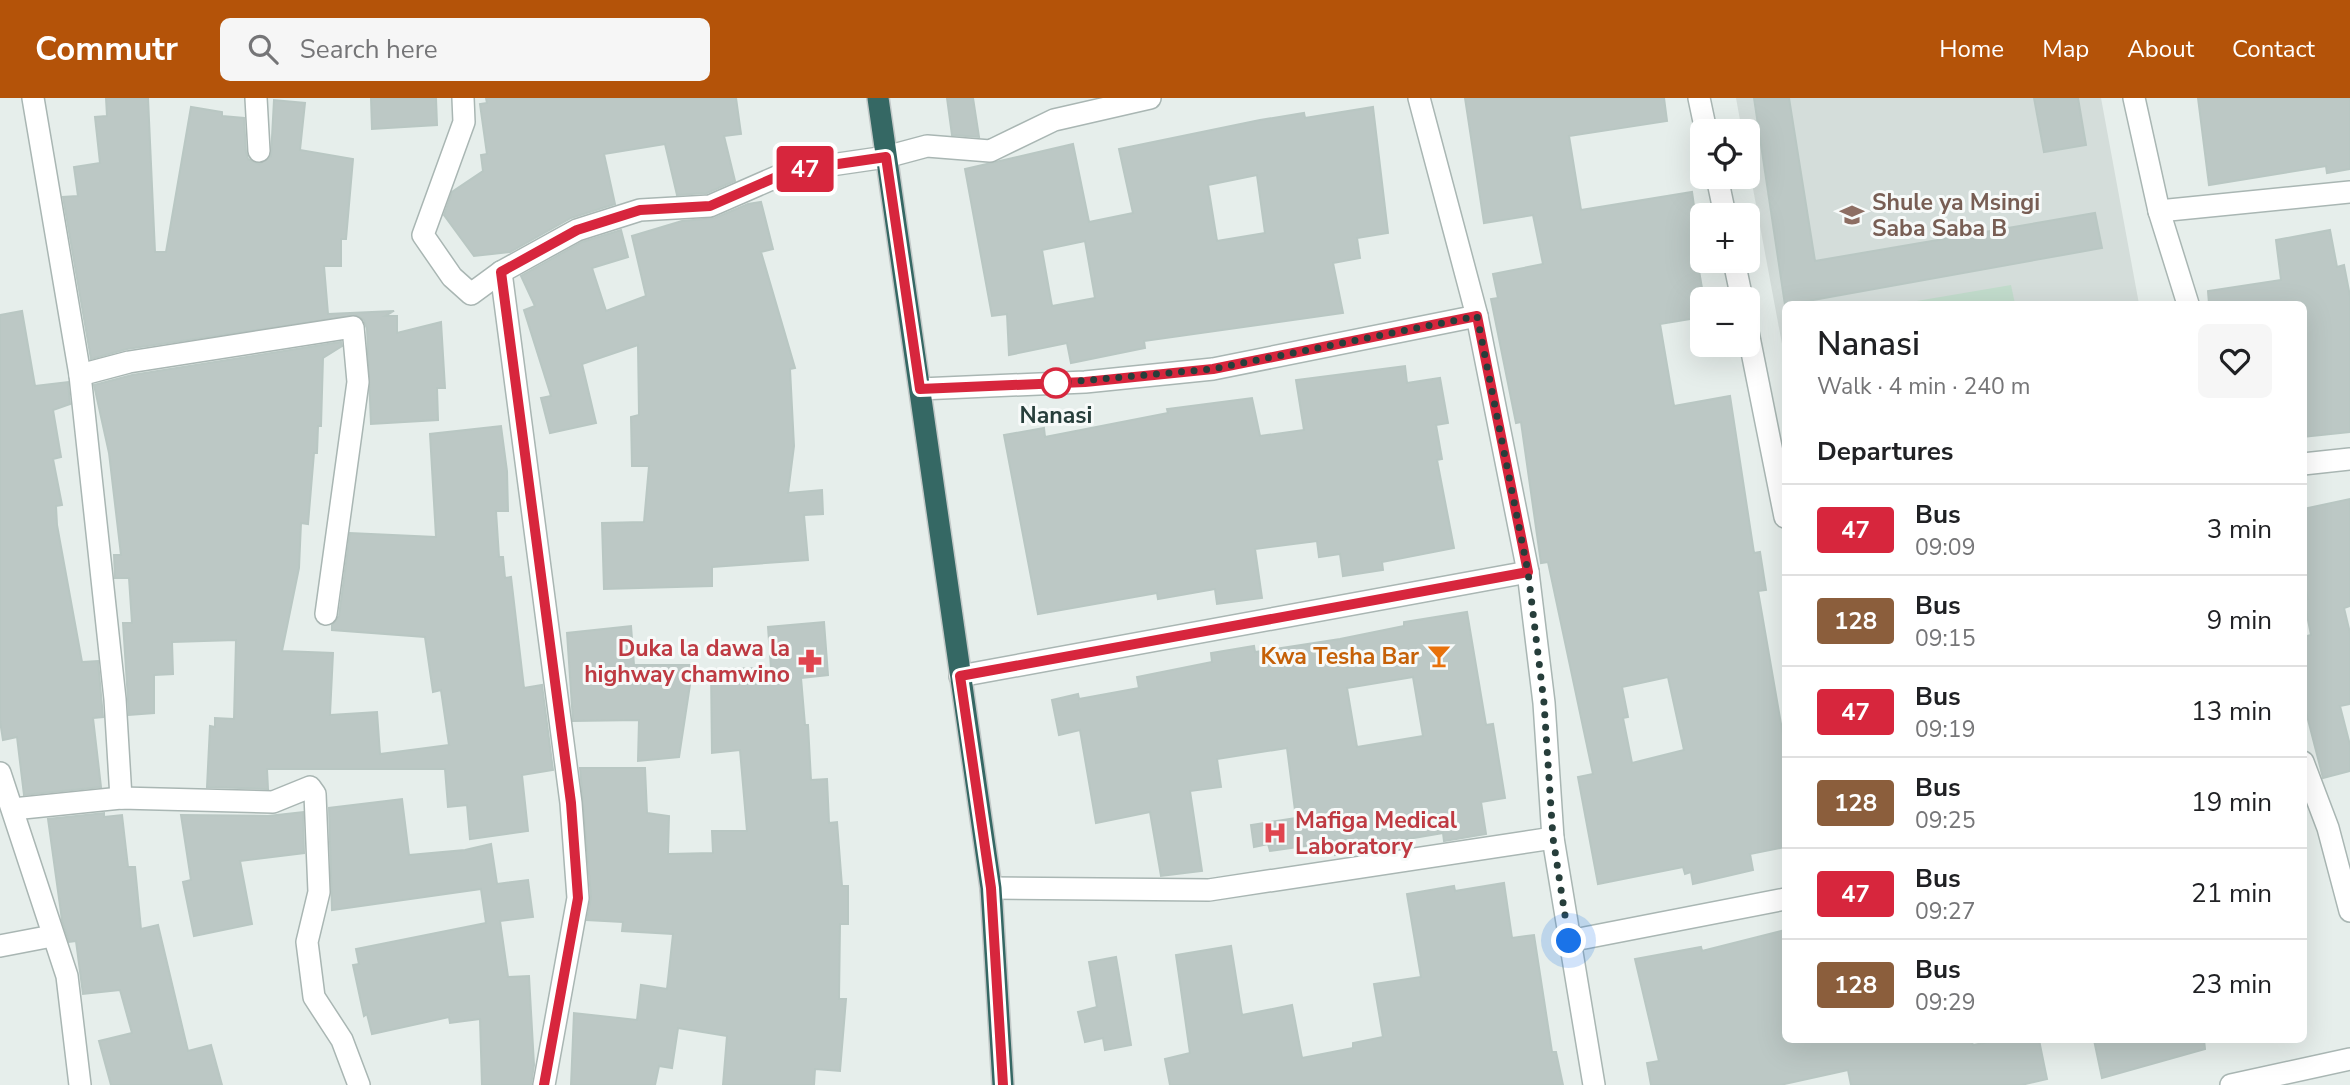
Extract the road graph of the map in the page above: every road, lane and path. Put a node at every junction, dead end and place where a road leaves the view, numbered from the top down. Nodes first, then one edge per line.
1 (33, 98) edge
2 (256, 98) edge
3 (464, 98) edge
4 (878, 98) edge
5 (1419, 98) edge
6 (1699, 98) edge
7 (2134, 98) edge
8 (1140, 99) edge
9 (1703, 119) edge
10 (259, 151) dead end
11 (886, 157) junction
12 (2350, 192) edge
13 (2159, 211) junction
14 (501, 272) junction
15 (2187, 301) edge
16 (1477, 316) junction
17 (1753, 357) edge
18 (80, 375) junction
19 (920, 389) junction
20 (2350, 459) edge
21 (2307, 464) edge
22 (1782, 502) edge
23 (1528, 572) junction
24 (326, 614) dead end
25 (960, 676) junction
26 (0, 773) edge
27 (2307, 776) edge
28 (121, 798) junction
29 (13, 810) junction
30 (1553, 838) junction
31 (991, 888) junction
32 (1782, 899) edge
33 (2350, 911) edge
34 (52, 936) junction
35 (1569, 941) junction
36 (0, 946) edge
37 (2350, 1059) edge
38 (80, 1085) edge
39 (359, 1085) edge
40 (544, 1085) edge
41 (1003, 1085) edge
42 (1594, 1085) edge
43 (2231, 1085) edge

1 - 18 street
2 - 10 street
3 - 14 street
4 - 11 highway
5 - 16 street
6 - 9 street
7 - 13 street
8 - 11 street
11 - 14 street
11 - 19 highway
12 - 13 street
13 - 15 street
14 - 40 street
16 - 19 street
16 - 23 street
17 - 22 street
18 - 24 street
18 - 28 street
19 - 25 highway
20 - 21 street
23 - 25 street
23 - 30 street
25 - 31 highway
26 - 29 street
27 - 33 street
28 - 29 street
28 - 39 street
29 - 34 street
30 - 31 street
30 - 35 street
31 - 41 highway
32 - 35 street
34 - 36 street
34 - 38 street
35 - 42 street
37 - 43 street

